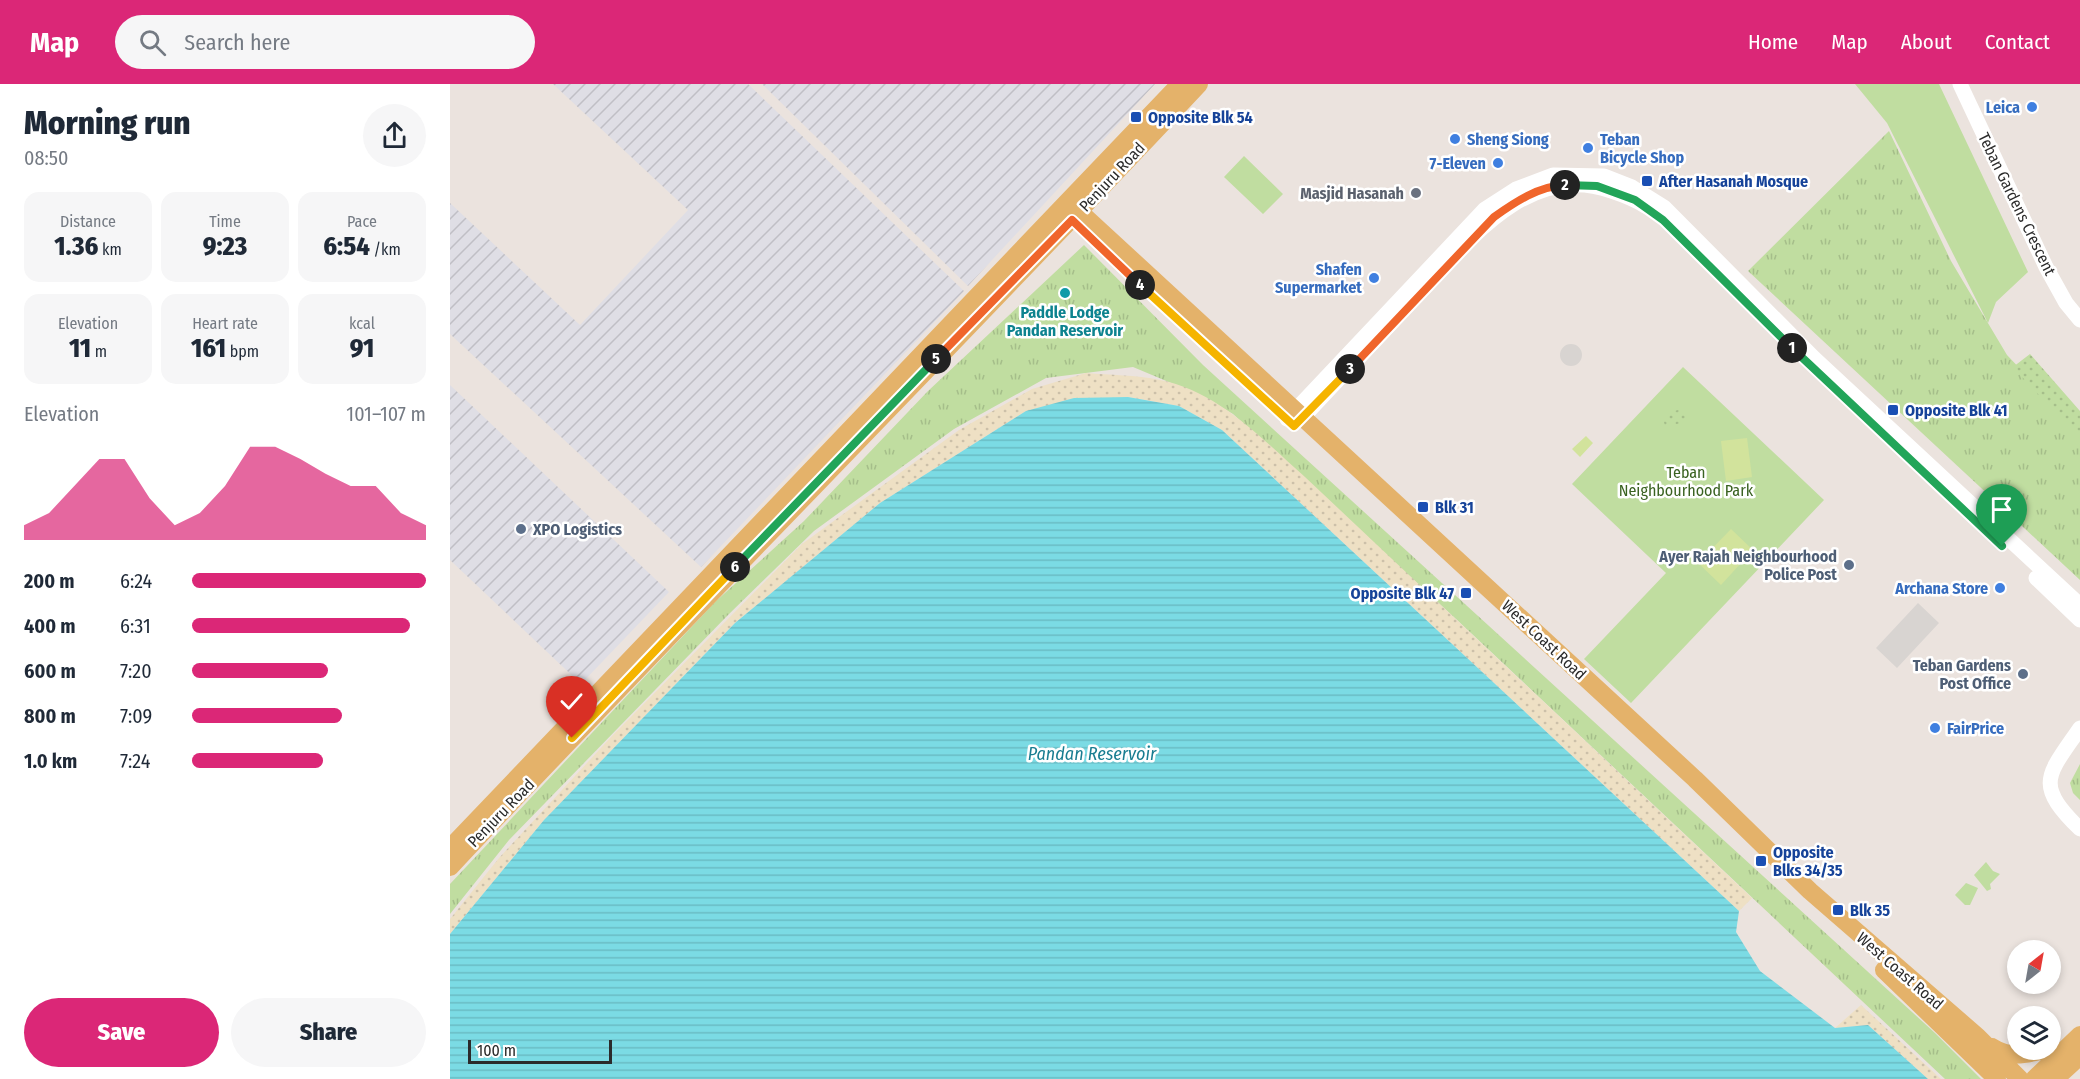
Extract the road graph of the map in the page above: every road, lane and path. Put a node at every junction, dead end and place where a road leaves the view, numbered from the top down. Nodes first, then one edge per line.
1 (1180, 84) edge
2 (1199, 84) edge
3 (1960, 84) edge
4 (1070, 210) junction
5 (2080, 320) edge
6 (1811, 361) junction
7 (1294, 419) junction
8 (2080, 605) edge
9 (2080, 620) edge
10 (2080, 728) edge
11 (2080, 742) edge
12 (2080, 818) edge
13 (2080, 829) edge
14 (452, 852) edge
15 (2080, 1034) edge
16 (1978, 1037) junction
17 (2061, 1042) edge
18 (2007, 1055) edge
19 (2080, 1056) edge
20 (1997, 1079) edge
21 (2020, 1079) edge
22 (2034, 1079) edge
23 (2055, 1079) edge

1 - 4 main road, Penjuru Road
2 - 4 main road, Penjuru Road
3 - 5 street, Teban Gardens Crescent
4 - 7 main road, West Coast Road
4 - 14 main road, Penjuru Road
6 - 7 street
6 - 8 street
6 - 9 street
7 - 16 main road, West Coast Road
7 - 20 main road, West Coast Road
10 - 13 street
11 - 12 street
15 - 17 main road
15 - 22 main road
16 - 18 main road
16 - 21 main road, West Coast Road
19 - 23 main road

